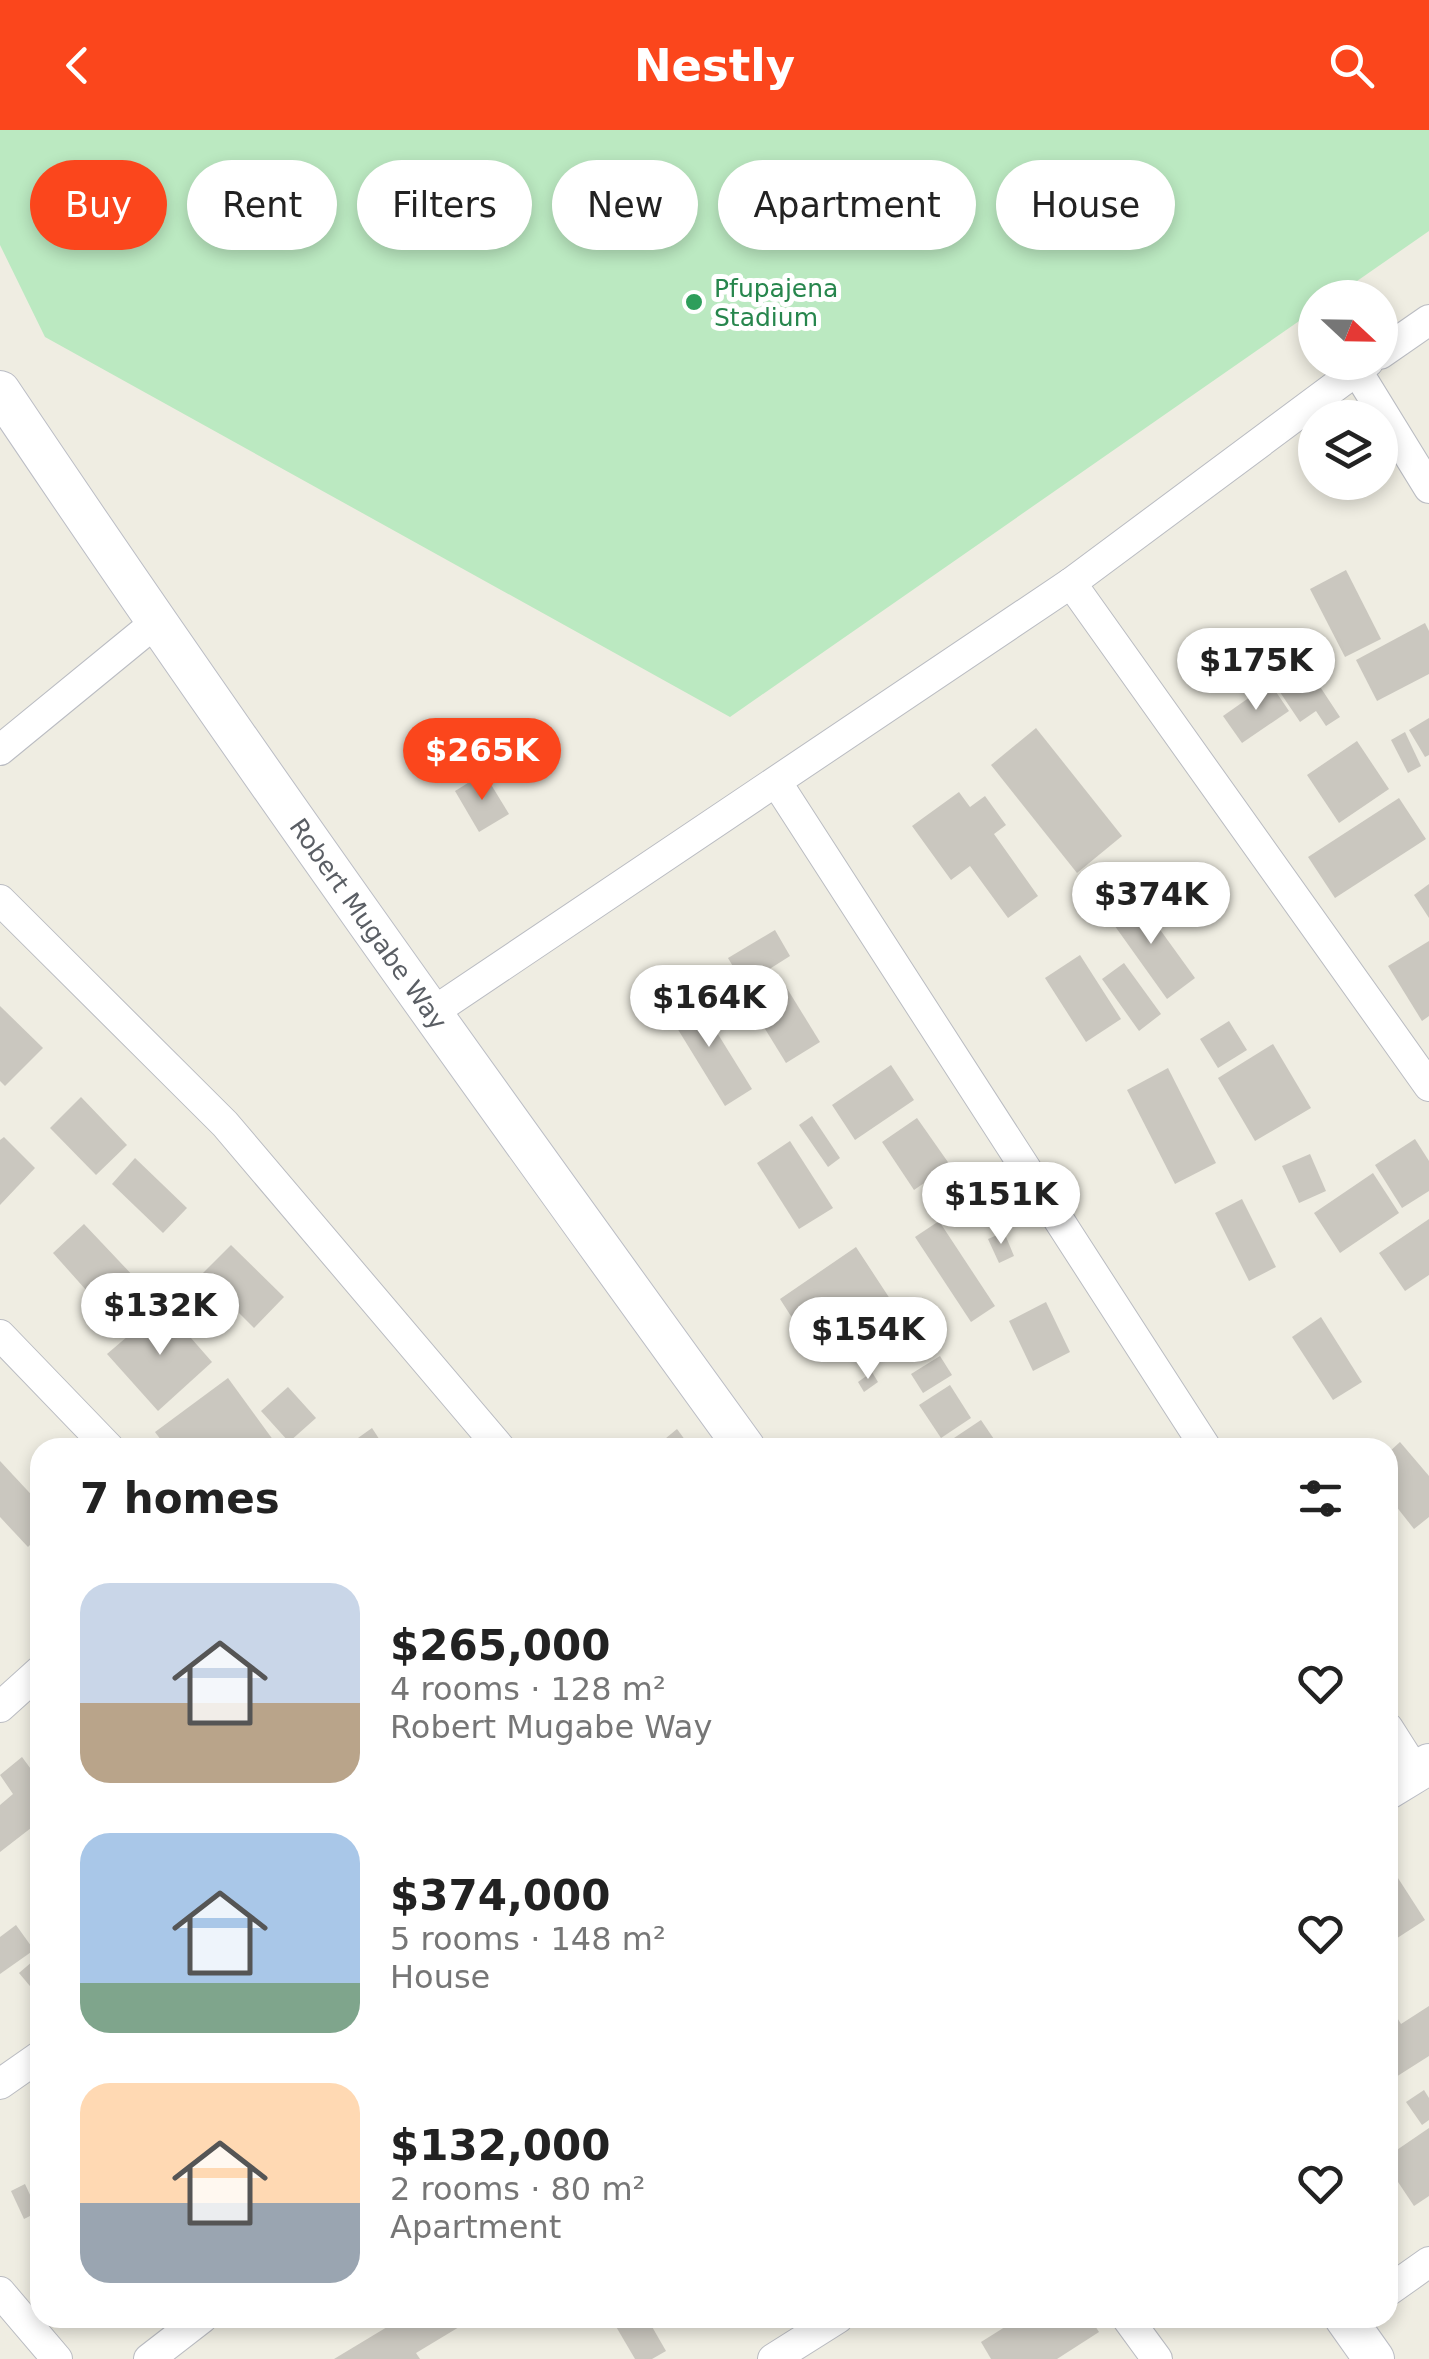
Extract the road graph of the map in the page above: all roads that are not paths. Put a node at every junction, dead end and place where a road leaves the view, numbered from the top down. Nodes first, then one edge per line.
1 (1429, 320) edge
2 (1398, 341) edge
3 (1344, 380) edge
4 (1377, 380) edge
5 (0, 391) edge
6 (1429, 488) edge
7 (1071, 583) junction
8 (155, 622) junction
9 (0, 750) edge
10 (777, 783) junction
11 (0, 900) edge
12 (430, 1014) junction
13 (1429, 1086) edge
14 (0, 1335) edge
15 (99, 1438) edge
16 (491, 1438) edge
17 (739, 1438) edge
18 (1200, 1438) edge
19 (30, 1680) edge
20 (0, 1707) edge
21 (1398, 1748) edge
22 (1411, 1775) edge
23 (30, 2063) edge
24 (0, 2084) edge
25 (1429, 2262) edge
26 (1398, 2284) edge
27 (0, 2292) edge
28 (30, 2327) edge
29 (31, 2328) edge
30 (189, 2328) edge
31 (823, 2328) edge
32 (1134, 2328) edge
33 (1353, 2328) edge
34 (778, 2358) edge
35 (57, 2359) edge
36 (149, 2359) edge
37 (1157, 2359) edge
38 (1374, 2359) edge

1 - 2 street
3 - 7 street
4 - 6 street
5 - 8 street, Robert Mugabe Way
7 - 10 street
7 - 13 street
8 - 9 street
8 - 12 street, Robert Mugabe Way
10 - 12 street
10 - 18 street
11 - 16 street
12 - 17 street, Robert Mugabe Way
14 - 15 street
19 - 20 street
21 - 22 street
23 - 24 street
25 - 26 street
27 - 28 street
29 - 35 street
30 - 36 street
31 - 34 street
32 - 37 street
33 - 38 street

